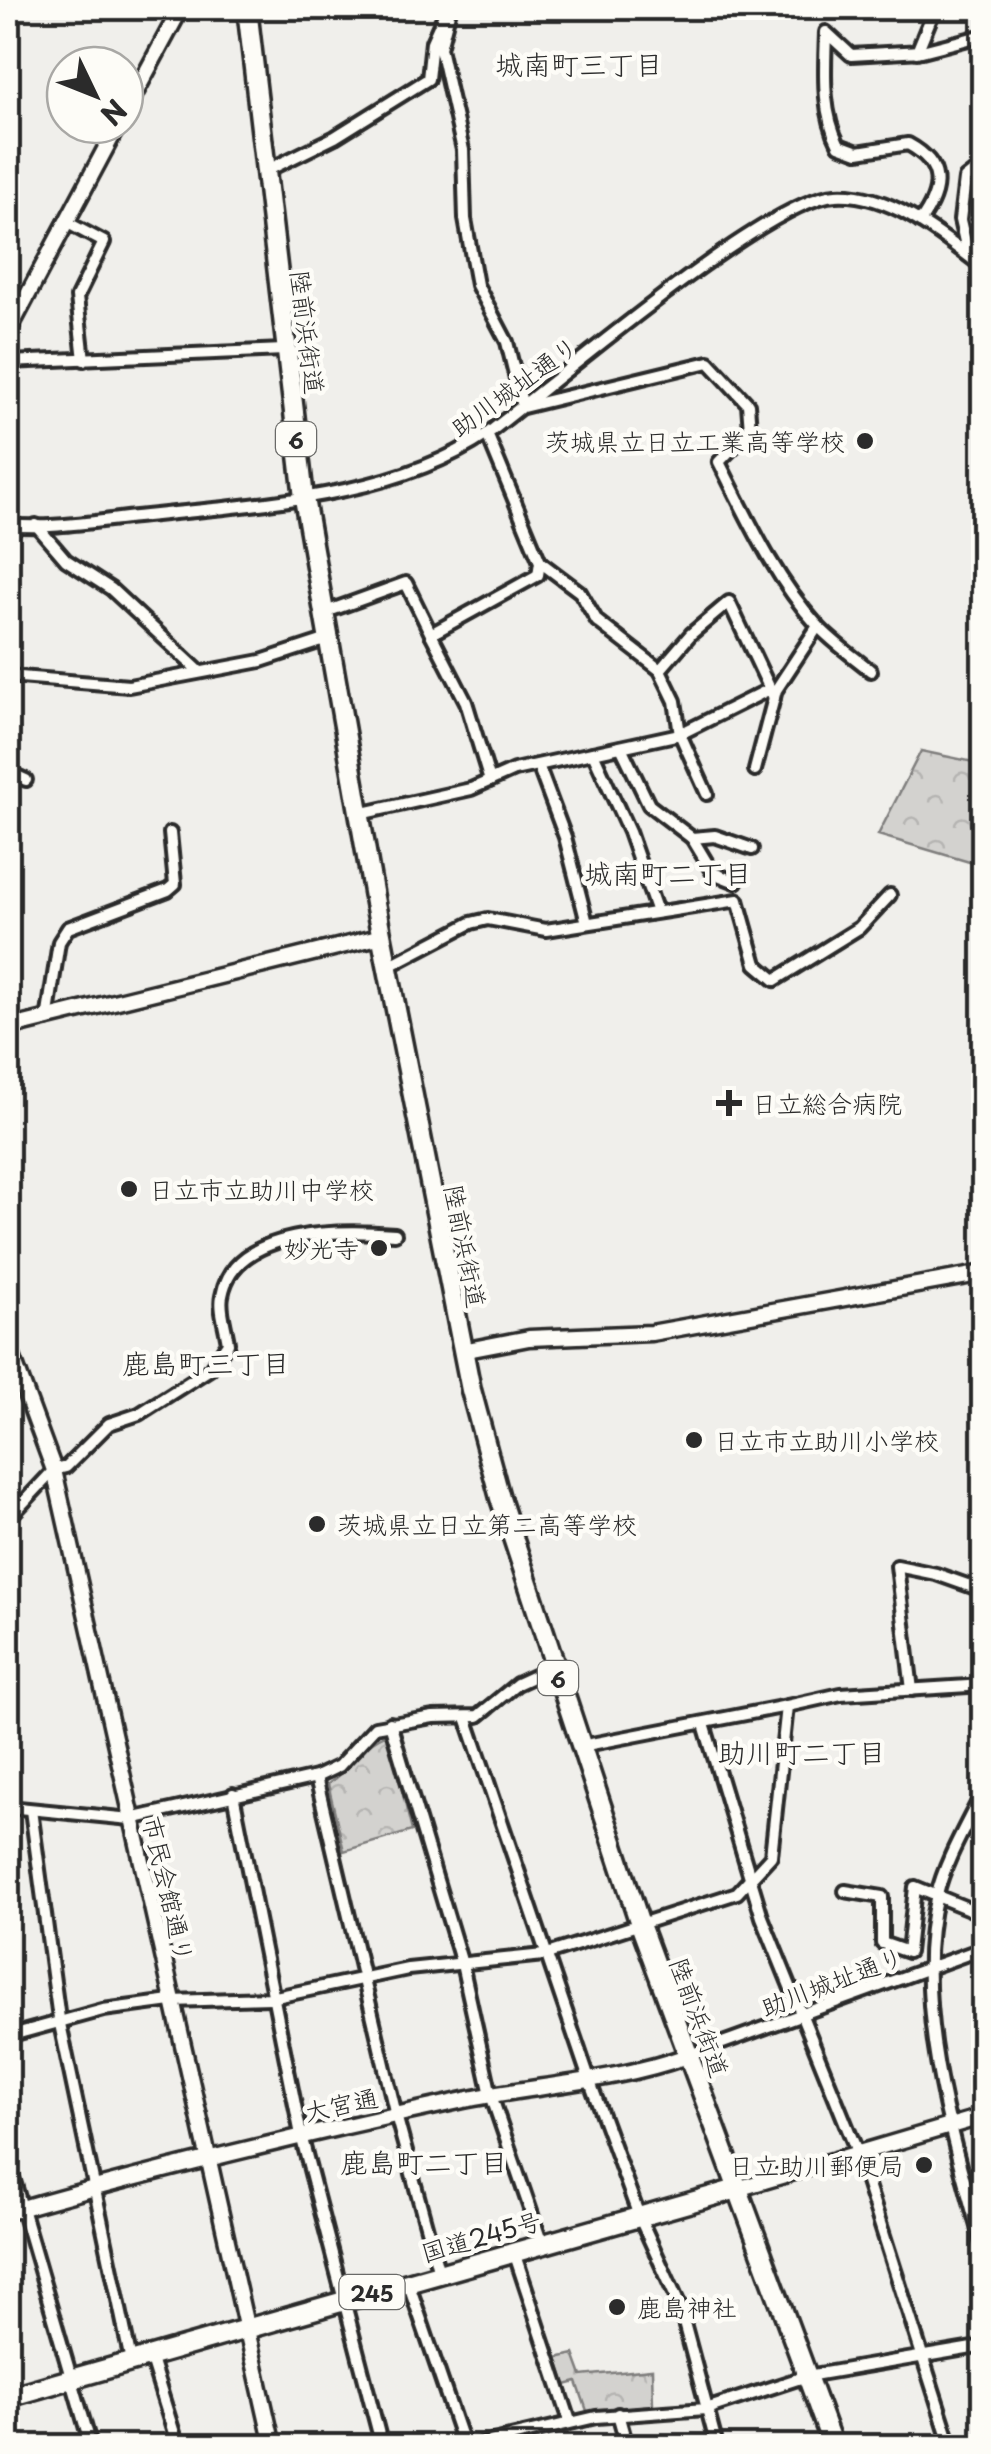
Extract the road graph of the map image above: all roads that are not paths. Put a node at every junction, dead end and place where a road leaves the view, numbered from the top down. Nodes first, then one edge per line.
1 (181, 8) edge
2 (247, 8) edge
3 (450, 8) edge
4 (935, 8) edge
5 (984, 35) edge
6 (916, 52) junction
7 (145, 75) edge
8 (107, 145) edge
9 (984, 164) edge
10 (263, 172) junction
11 (66, 222) junction
12 (920, 222) junction
13 (968, 256) junction
14 (984, 268) edge
15 (8, 332) edge
16 (284, 350) junction
17 (84, 360) junction
18 (8, 362) edge
19 (523, 407) junction
20 (487, 434) junction
21 (304, 498) junction
22 (8, 525) edge
23 (36, 525) junction
24 (540, 562) junction
25 (323, 613) junction
26 (818, 626) junction
27 (431, 634) junction
28 (328, 639) junction
29 (660, 670) junction
30 (200, 672) junction
31 (871, 672) dead end
32 (8, 676) edge
33 (772, 693) junction
34 (680, 734) junction
35 (621, 746) junction
36 (593, 753) junction
37 (538, 765) junction
38 (755, 770) dead end
39 (8, 772) edge
40 (26, 780) dead end
41 (490, 781) junction
42 (708, 794) dead end
43 (359, 814) junction
44 (170, 833) dead end
45 (692, 838) junction
46 (752, 849) dead end
47 (736, 882) dead end
48 (890, 895) dead end
49 (657, 912) junction
50 (588, 923) junction
51 (382, 936) junction
52 (388, 967) junction
53 (46, 1020) junction
54 (8, 1028) edge
55 (395, 1234) dead end
56 (984, 1273) edge
57 (8, 1345) edge
58 (462, 1351) junction
59 (54, 1470) junction
60 (8, 1519) edge
61 (984, 1592) edge
62 (554, 1667) junction
63 (984, 1686) edge
64 (912, 1690) junction
65 (787, 1706) junction
66 (467, 1720) junction
67 (390, 1723) junction
68 (704, 1724) junction
69 (580, 1746) junction
70 (316, 1777) junction
71 (984, 1789) edge
72 (233, 1794) junction
73 (8, 1807) edge
74 (30, 1810) junction
75 (130, 1819) junction
76 (750, 1882) junction
77 (845, 1891) dead end
78 (937, 1893) junction
79 (984, 1914) edge
80 (641, 1927) junction
81 (984, 1948) edge
82 (544, 1955) junction
83 (462, 1964) junction
84 (927, 1967) junction
85 (363, 1978) junction
86 (271, 1998) junction
87 (172, 2001) junction
88 (802, 2016) junction
89 (58, 2019) junction
90 (8, 2036) edge
91 (687, 2056) junction
92 (590, 2082) junction
93 (491, 2095) junction
94 (396, 2115) junction
95 (984, 2116) edge
96 (948, 2126) junction
97 (301, 2135) junction
98 (858, 2154) junction
99 (206, 2156) junction
100 (8, 2160) edge
101 (95, 2188) junction
102 (737, 2188) junction
103 (13, 2210) edge
104 (639, 2216) junction
105 (542, 2244) junction
106 (984, 2251) edge
107 (514, 2252) junction
108 (439, 2273) junction
109 (408, 2282) junction
110 (341, 2302) junction
111 (245, 2329) junction
112 (984, 2346) edge
113 (150, 2356) junction
114 (924, 2359) junction
115 (132, 2361) junction
116 (807, 2376) junction
117 (73, 2378) junction
118 (8, 2397) edge
119 (706, 2409) junction
120 (618, 2414) junction
121 (570, 2421) junction
122 (528, 2432) junction
123 (90, 2446) edge
124 (178, 2446) edge
125 (274, 2446) edge
126 (382, 2446) edge
127 (468, 2446) edge
128 (530, 2446) edge
129 (627, 2446) edge
130 (717, 2446) edge
131 (832, 2446) edge
132 (951, 2446) edge

1 - 7 street
2 - 10 highway, 陸前浜街道 / 6
3 - 10 street
3 - 19 street
4 - 6 street
5 - 6 street
6 - 12 street
8 - 11 street
9 - 13 street
10 - 16 highway, 陸前浜街道 / 6
11 - 15 street
11 - 17 street
12 - 13 street, 助川城址通り
12 - 19 street, 助川城址通り
13 - 14 street, 助川城址通り
16 - 17 street
16 - 21 highway, 陸前浜街道 / 6
17 - 18 street
19 - 20 street, 助川城址通り
19 - 26 street
20 - 21 street, 助川城址通り
20 - 24 street
21 - 23 street, 助川城址通り
21 - 25 highway, 陸前浜街道 / 6
22 - 23 street, 助川城址通り
23 - 30 street
24 - 27 street
24 - 29 street
25 - 27 street
25 - 28 highway, 陸前浜街道 / 6
26 - 31 street
26 - 33 street
27 - 41 street
28 - 30 street
28 - 43 highway, 陸前浜街道 / 6
29 - 33 street
29 - 34 street
30 - 32 street
33 - 34 street
33 - 38 street
34 - 35 street
34 - 42 street
35 - 36 street
35 - 45 street
36 - 37 street
36 - 49 street
37 - 41 street
37 - 50 street
39 - 40 street
41 - 43 street
43 - 51 highway, 陸前浜街道 / 6
44 - 53 street
45 - 46 street
45 - 47 street
48 - 49 street
49 - 50 street
50 - 52 street
51 - 52 highway, 陸前浜街道 / 6
51 - 53 street
52 - 58 highway, 陸前浜街道 / 6
53 - 54 street
55 - 59 street
56 - 58 street
57 - 59 street, 市民会館通り
58 - 62 highway, 陸前浜街道 / 6
59 - 60 street
59 - 75 street, 市民会館通り
61 - 64 street
62 - 66 street
62 - 69 highway, 陸前浜街道 / 6
63 - 64 street
64 - 65 street
65 - 68 street
65 - 76 street
66 - 67 street
66 - 82 street
67 - 70 street
67 - 83 street
68 - 69 street
68 - 76 street
69 - 80 highway, 陸前浜街道 / 6
70 - 72 street
70 - 85 street
71 - 78 street, 助川城址通り
72 - 75 street
72 - 86 street
73 - 74 street
74 - 75 street
74 - 89 street
75 - 87 street, 市民会館通り
76 - 80 street
76 - 88 street
77 - 78 street
78 - 79 street
78 - 84 street, 助川城址通り
80 - 82 street
80 - 91 highway, 陸前浜街道 / 6
81 - 84 street
82 - 83 street
82 - 92 street
83 - 85 street
83 - 93 street
84 - 88 street, 助川城址通り
84 - 96 street
85 - 86 street
85 - 94 street
86 - 87 street
86 - 97 street
87 - 89 street
87 - 99 street, 市民会館通り
88 - 91 street, 助川城址通り
88 - 98 street
89 - 90 street
89 - 101 street
91 - 92 street, 大宮通
91 - 102 highway, 陸前浜街道 / 6
92 - 93 street, 大宮通
92 - 104 street
93 - 94 street, 大宮通
93 - 105 street
94 - 97 street, 大宮通
94 - 108 street
95 - 96 street
96 - 98 street
96 - 106 street
97 - 99 street, 大宮通
97 - 110 street
98 - 102 street
98 - 114 street
99 - 101 street, 大宮通
99 - 111 street, 市民会館通り
100 - 103 street
101 - 103 street, 大宮通
101 - 115 street
102 - 104 highway, 国道245号 / 245
102 - 116 highway, 陸前浜街道 / 6
103 - 117 street
104 - 105 highway, 国道245号 / 245
104 - 119 street
105 - 107 highway, 国道245号 / 245
107 - 108 highway, 国道245号 / 245
107 - 121 street
108 - 109 highway, 国道245号 / 245
109 - 110 highway, 国道245号 / 245
109 - 127 street
110 - 111 highway, 国道245号 / 245
110 - 126 street
111 - 113 highway, 国道245号 / 245
111 - 125 street, 市民会館通り
112 - 114 street
113 - 115 highway, 国道245号 / 245
113 - 124 street
114 - 116 street
114 - 132 street
115 - 117 highway, 国道245号 / 245
116 - 119 street
116 - 131 highway, 陸前浜街道 / 6
117 - 118 highway, 国道245号 / 245
117 - 123 street
119 - 120 street
119 - 130 street
120 - 121 street
120 - 129 street
121 - 122 street
122 - 127 street
122 - 128 street

